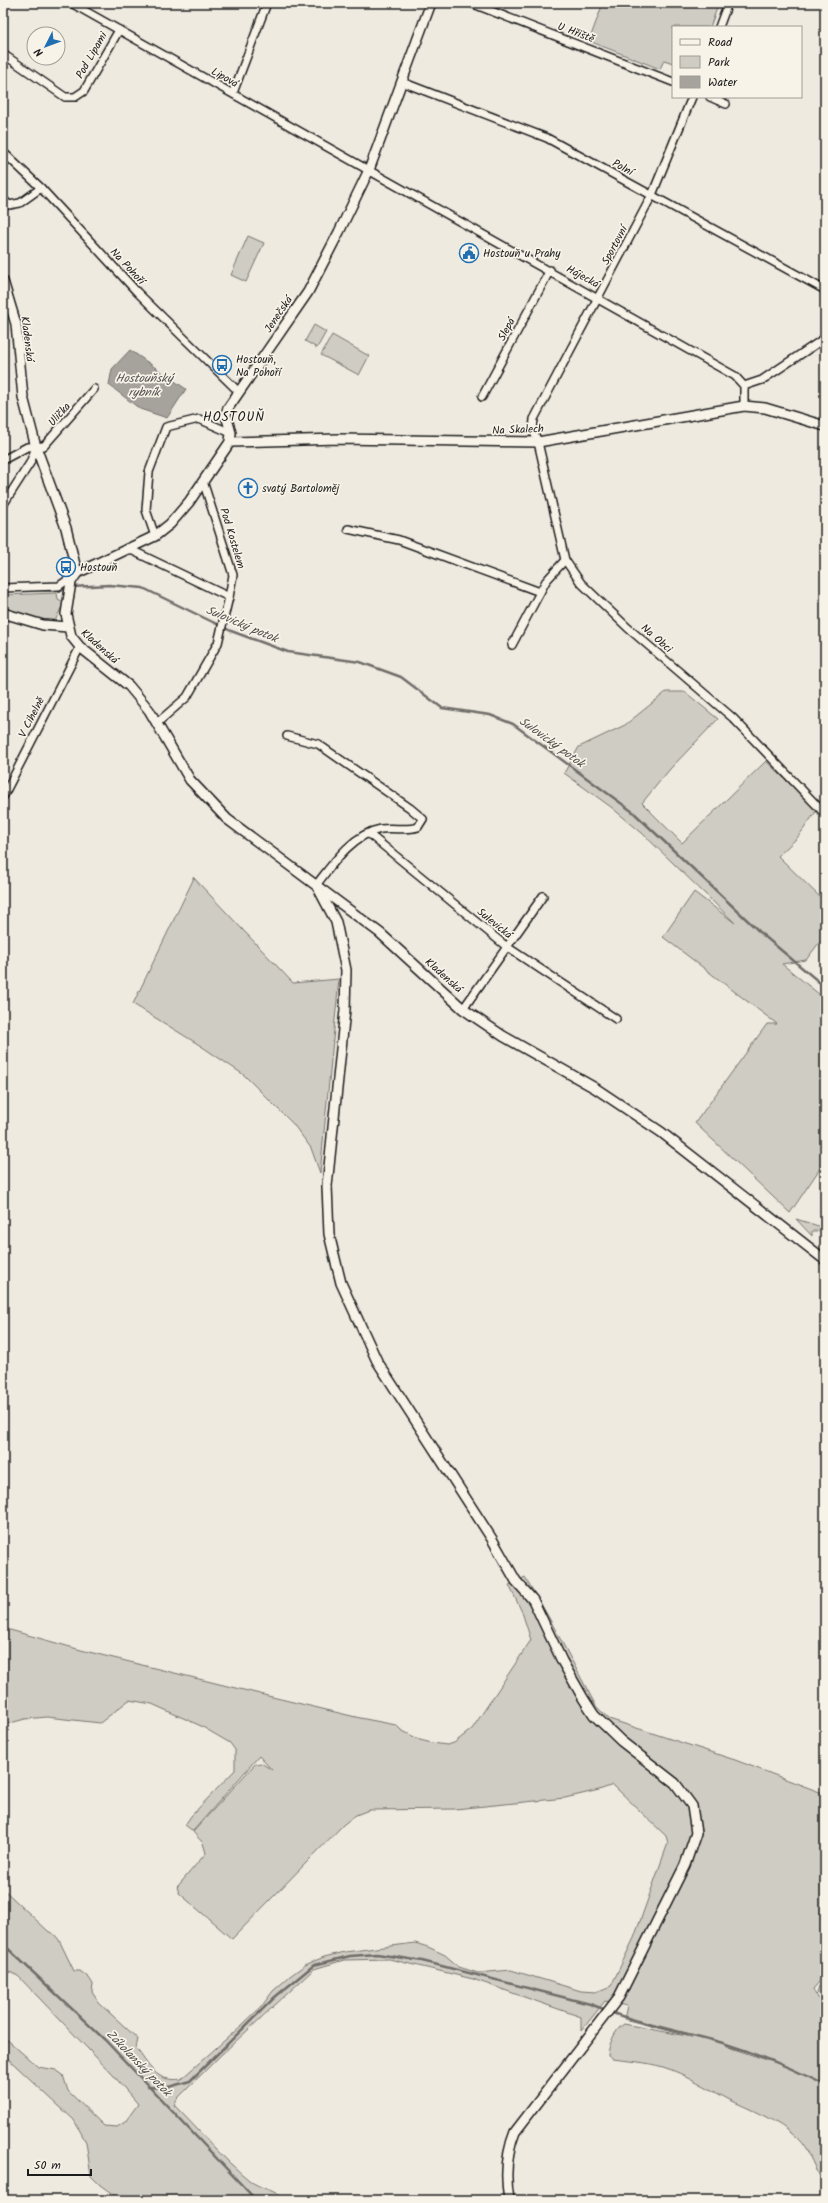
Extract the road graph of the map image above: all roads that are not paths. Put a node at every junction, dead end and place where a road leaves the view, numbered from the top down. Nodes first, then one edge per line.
1 (71, 3) edge
2 (267, 3) edge
3 (431, 3) edge
4 (471, 3) edge
5 (728, 3) edge
6 (718, 26) edge
7 (119, 30) junction
8 (3, 54) edge
9 (402, 82) junction
10 (672, 82) edge
11 (233, 93) junction
12 (692, 98) edge
13 (712, 98) edge
14 (726, 104) dead end
15 (3, 152) edge
16 (369, 170) junction
17 (41, 188) junction
18 (652, 195) junction
19 (3, 199) edge
20 (550, 270) junction
21 (3, 281) edge
22 (825, 290) edge
23 (599, 298) junction
24 (7, 303) edge
25 (825, 338) edge
26 (744, 386) junction
27 (94, 389) dead end
28 (239, 392) junction
29 (482, 397) dead end
30 (744, 406) junction
31 (825, 426) edge
32 (231, 433) junction
33 (230, 442) junction
34 (538, 442) junction
35 (36, 448) junction
36 (3, 460) edge
37 (203, 481) junction
38 (3, 505) edge
39 (348, 530) dead end
40 (155, 536) junction
41 (127, 548) junction
42 (565, 560) junction
43 (77, 573) junction
44 (3, 588) edge
45 (540, 592) junction
46 (229, 597) junction
47 (3, 613) edge
48 (68, 627) junction
49 (512, 645) dead end
50 (80, 647) junction
51 (158, 723) junction
52 (287, 736) dead end
53 (3, 797) edge
54 (825, 814) edge
55 (368, 834) junction
56 (317, 884) junction
57 (543, 896) dead end
58 (507, 947) junction
59 (463, 1009) junction
60 (616, 1019) dead end
61 (825, 1260) edge
62 (509, 2200) edge

1 - 7 street, Lipová
2 - 11 street
3 - 9 street, Jenečská
4 - 10 street, U Hřiště
5 - 6 street
7 - 8 street, Pod Lipami
7 - 11 street, Lipová
9 - 16 street, Jenečská
9 - 18 street, Polní
11 - 16 street, Lipová
12 - 18 street, Sportovní
13 - 14 street
15 - 17 street, Na Pohoří
16 - 20 street, Hájecká
16 - 28 street, Jenečská
17 - 19 street
17 - 28 street, Na Pohoří
18 - 22 street, Polní
18 - 23 street, Sportovní
20 - 23 street, Hájecká
20 - 29 street, Slepá
21 - 24 street, Kladenská
23 - 26 street, Hájecká
23 - 34 street, Sportovní
24 - 35 street, Kladenská
25 - 26 street
26 - 30 street
27 - 35 street, Ulička
28 - 32 street, Jenečská
30 - 31 street, Na Skalech
30 - 34 street, Na Skalech
32 - 33 street, Jenečská
32 - 40 street
33 - 34 street, Na Skalech
33 - 37 street, Jenečská
34 - 42 street, Na Obci
35 - 36 street
35 - 38 street
35 - 43 street, Kladenská
37 - 40 street, Jenečská
37 - 46 street, Pod Kostelem
39 - 45 street
40 - 41 street, Jenečská
41 - 43 street, Jenečská
41 - 46 street
42 - 45 street
42 - 54 street, Na Obci
43 - 44 street
43 - 48 street, Kladenská
45 - 49 street
46 - 51 street, Pod Kostelem
47 - 48 street
48 - 50 street, Kladenská
50 - 51 street, Kladenská
50 - 53 street, V Cihelně
51 - 56 street, Kladenská
52 - 55 street
55 - 56 street
55 - 58 street, Sulevická
56 - 59 street, Kladenská
56 - 62 street, Kladenská
57 - 58 street
58 - 59 street
58 - 60 street, Sulevická
59 - 61 street, Kladenská

